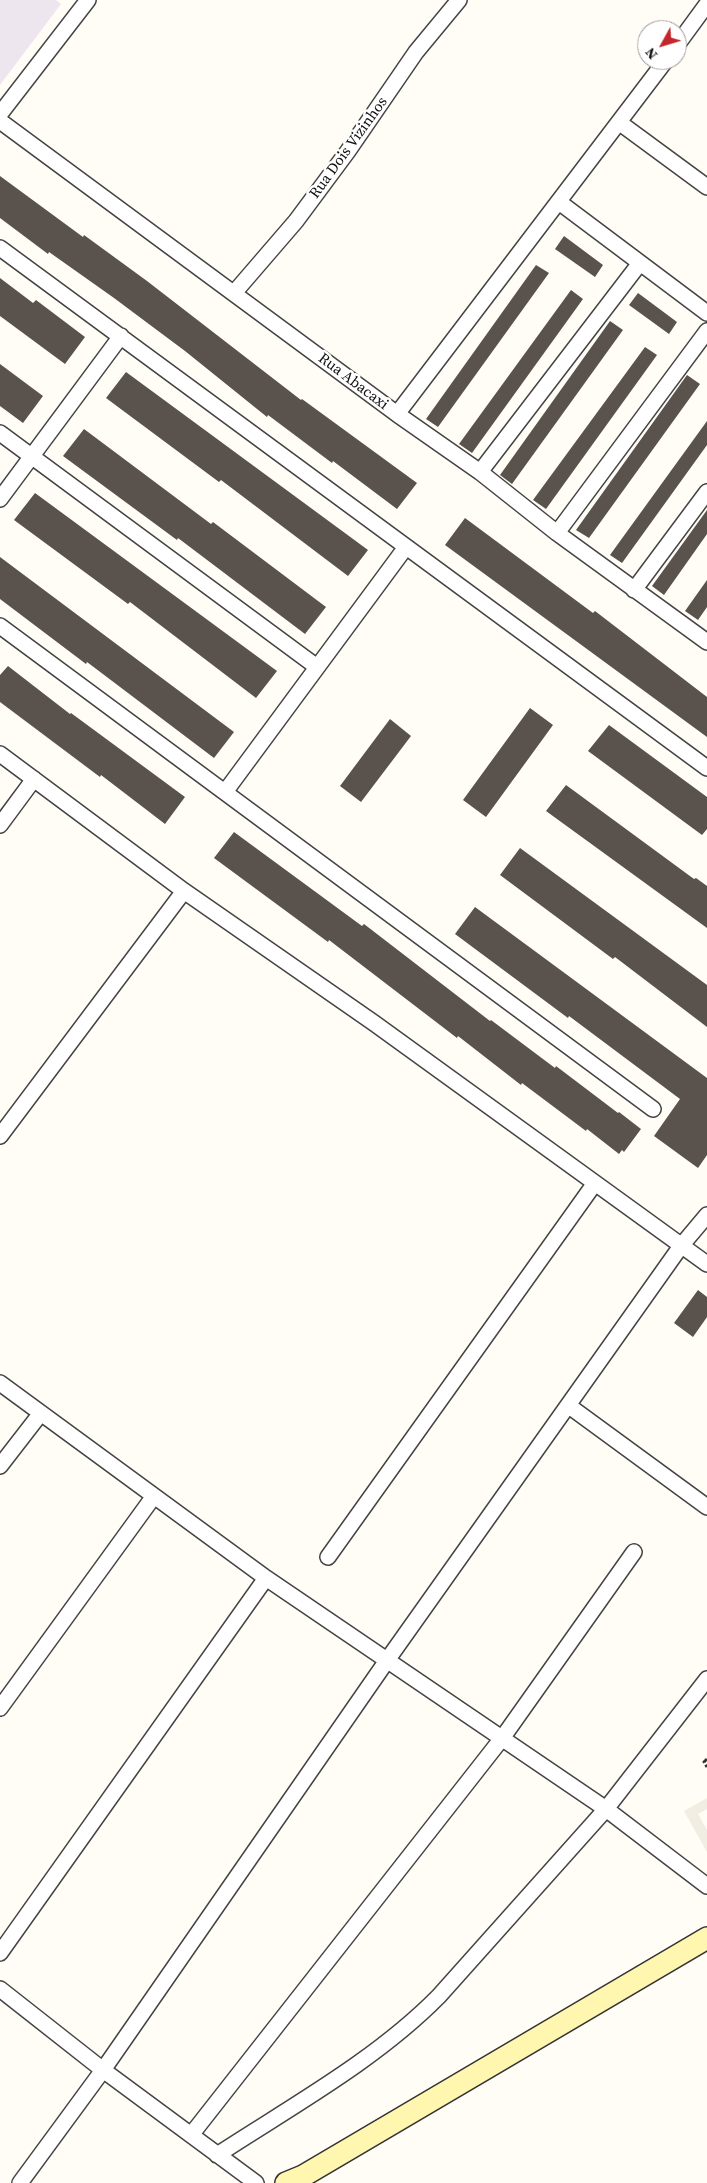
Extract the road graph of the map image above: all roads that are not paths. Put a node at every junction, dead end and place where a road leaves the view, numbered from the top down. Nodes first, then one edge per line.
1 (88, 0) edge
2 (459, 0) edge
3 (707, 4) edge
4 (687, 31) edge
5 (659, 70) edge
6 (0, 114) edge
7 (0, 121) edge
8 (620, 123) junction
9 (707, 187) edge
10 (559, 202) junction
11 (0, 248) edge
12 (640, 263) junction
13 (234, 293) junction
14 (707, 313) edge
15 (707, 331) edge
16 (120, 336) junction
17 (396, 414) junction
18 (0, 433) edge
19 (32, 456) junction
20 (480, 472) junction
21 (707, 492) edge
22 (0, 499) edge
23 (557, 534) junction
24 (406, 546) junction
25 (634, 590) junction
26 (0, 626) edge
27 (707, 642) edge
28 (317, 667) junction
29 (0, 754) edge
30 (707, 768) edge
31 (34, 780) junction
32 (225, 792) junction
33 (0, 824) edge
34 (184, 891) junction
35 (653, 1109) dead end
36 (0, 1136) edge
37 (595, 1184) junction
38 (707, 1216) edge
39 (682, 1246) junction
40 (707, 1264) edge
41 (0, 1383) edge
42 (569, 1406) junction
43 (41, 1413) junction
44 (0, 1466) edge
45 (154, 1496) junction
46 (707, 1508) edge
47 (634, 1552) dead end
48 (328, 1557) dead end
49 (266, 1578) junction
50 (388, 1659) junction
51 (707, 1678) edge
52 (0, 1708) edge
53 (502, 1737) junction
54 (606, 1809) junction
55 (707, 1886) edge
56 (707, 1938) edge
57 (0, 1953) edge
58 (0, 1990) edge
59 (103, 2070) junction
60 (191, 2135) junction
61 (217, 2155) junction
62 (299, 2181) edge
63 (20, 2183) edge
64 (256, 2183) edge

1 - 6 street
2 - 13 street, Rua Dois Vizinhos
3 - 4 street
5 - 8 street
7 - 13 street, Rua Abacaxi
8 - 9 street
8 - 10 street
10 - 12 street
10 - 17 street
11 - 16 street
12 - 14 street
12 - 20 street
13 - 17 street, Rua Abacaxi
15 - 23 street
16 - 19 street
16 - 24 street
17 - 20 street, Rua Abacaxi
18 - 19 street
19 - 22 street
19 - 28 street
20 - 23 street, Rua Abacaxi
21 - 25 street
23 - 25 street, Rua Abacaxi
24 - 28 street
24 - 30 street
25 - 27 street, Rua Abacaxi
26 - 32 street
28 - 32 street
29 - 31 street
31 - 33 street
31 - 34 street
32 - 35 street
34 - 36 street
34 - 37 street
37 - 39 street
37 - 48 street
38 - 39 street
39 - 40 street
39 - 42 street
41 - 43 street
42 - 46 street
42 - 50 street
43 - 44 street
43 - 45 street
45 - 49 street
45 - 52 street
47 - 53 street
49 - 50 street
49 - 57 street
50 - 53 street
50 - 59 street
51 - 54 street
53 - 54 street
53 - 60 street
54 - 55 street
54 - 61 street
56 - 62 street
58 - 59 street
59 - 60 street
59 - 63 street
60 - 61 street
61 - 64 street

